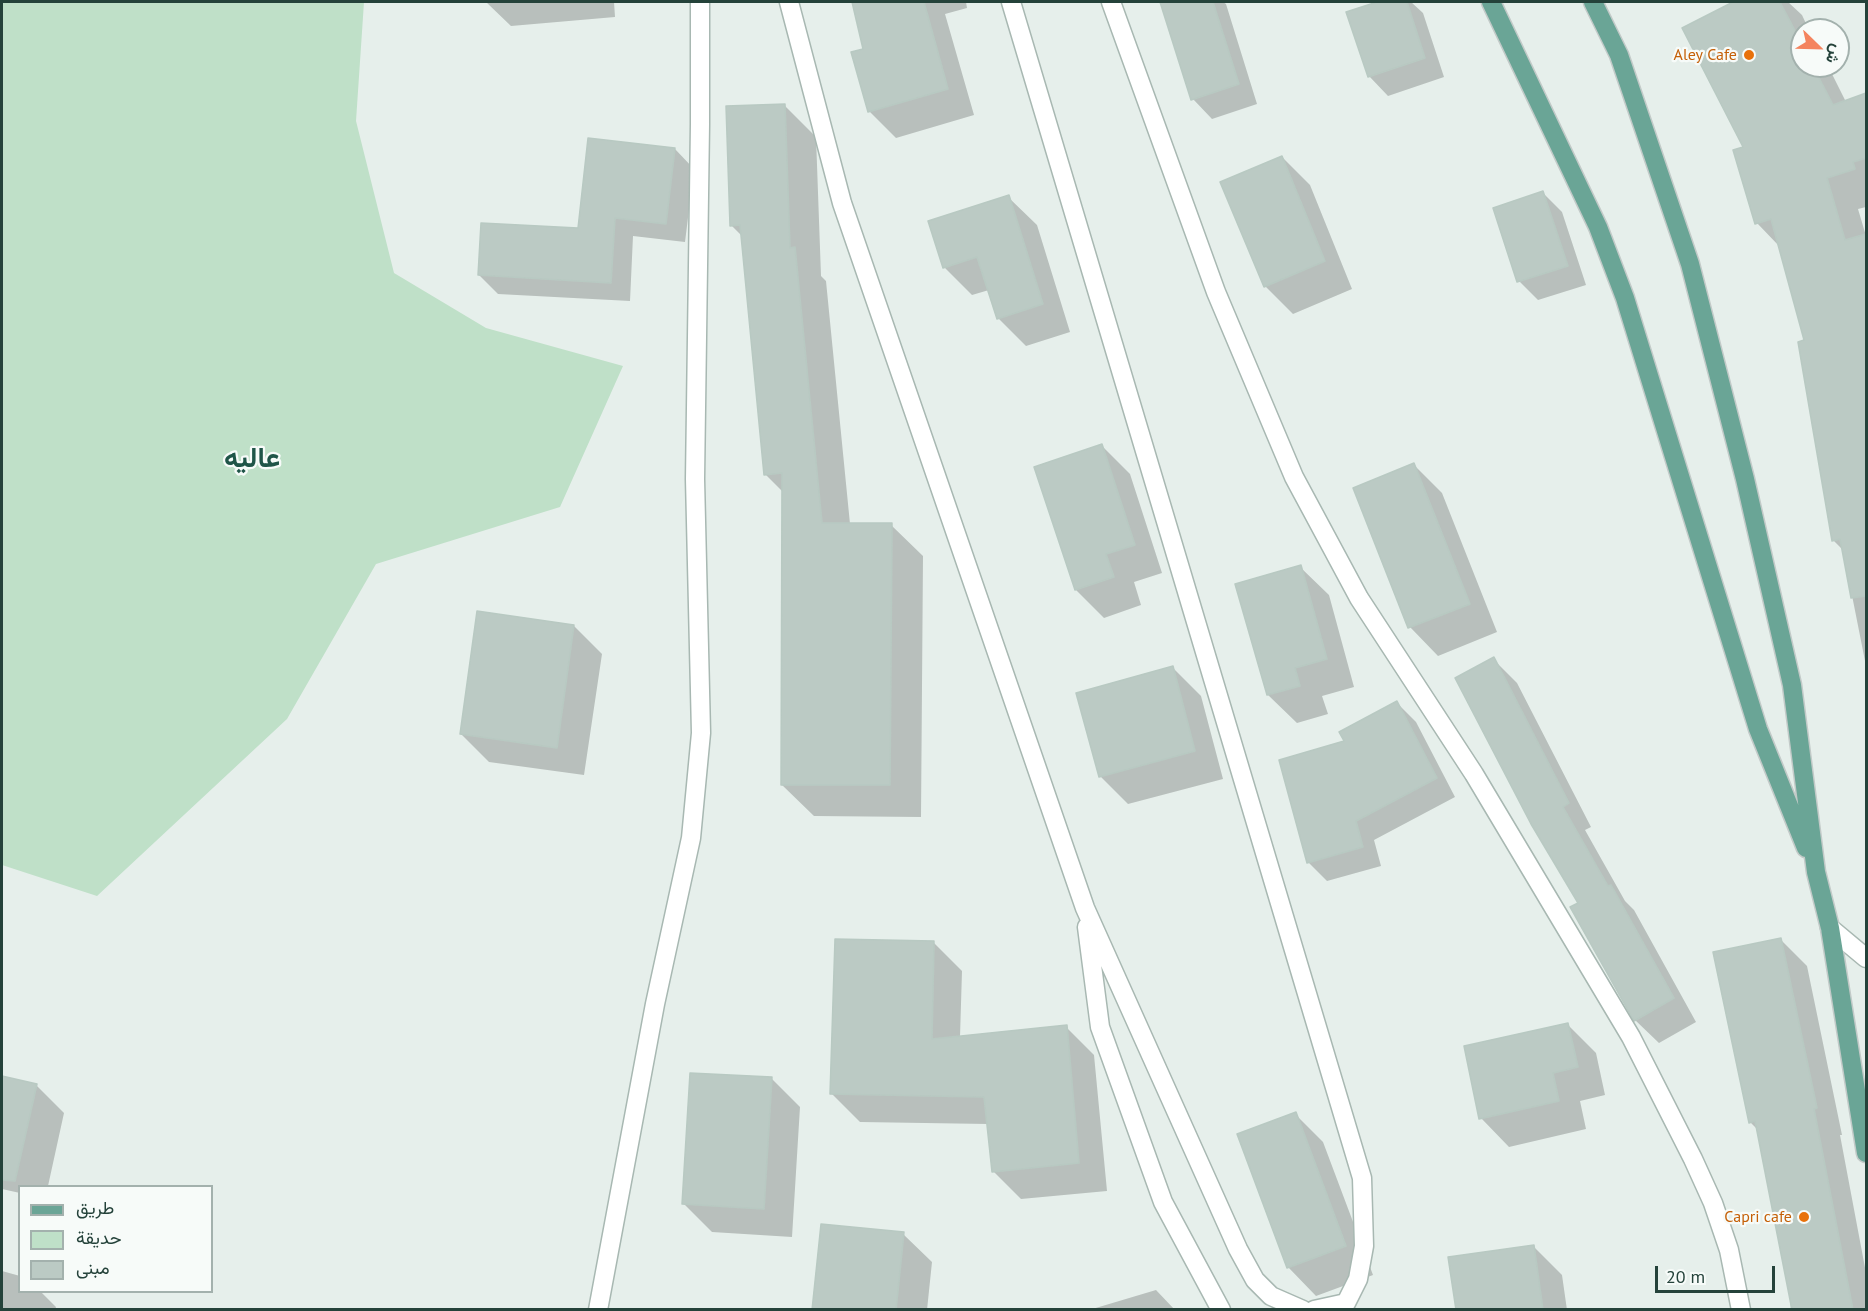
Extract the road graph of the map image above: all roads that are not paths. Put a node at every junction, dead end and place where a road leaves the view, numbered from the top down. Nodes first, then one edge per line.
1 (700, 2) edge
2 (789, 2) edge
3 (1011, 2) edge
4 (1111, 2) edge
5 (1491, 2) edge
6 (1593, 2) edge
7 (1816, 872) junction
8 (1085, 908) junction
9 (1830, 928) junction
10 (1866, 958) edge
11 (1866, 1154) edge
12 (1346, 1306) edge
13 (598, 1310) edge
14 (1221, 1310) edge
15 (1303, 1310) edge
16 (1314, 1310) edge
17 (1740, 1310) edge

1 - 13 street
2 - 8 street
3 - 12 street
4 - 17 street
5 - 7 main road
6 - 7 main road
7 - 9 main road
8 - 14 street
8 - 15 street
9 - 10 street
9 - 11 main road
12 - 16 street

